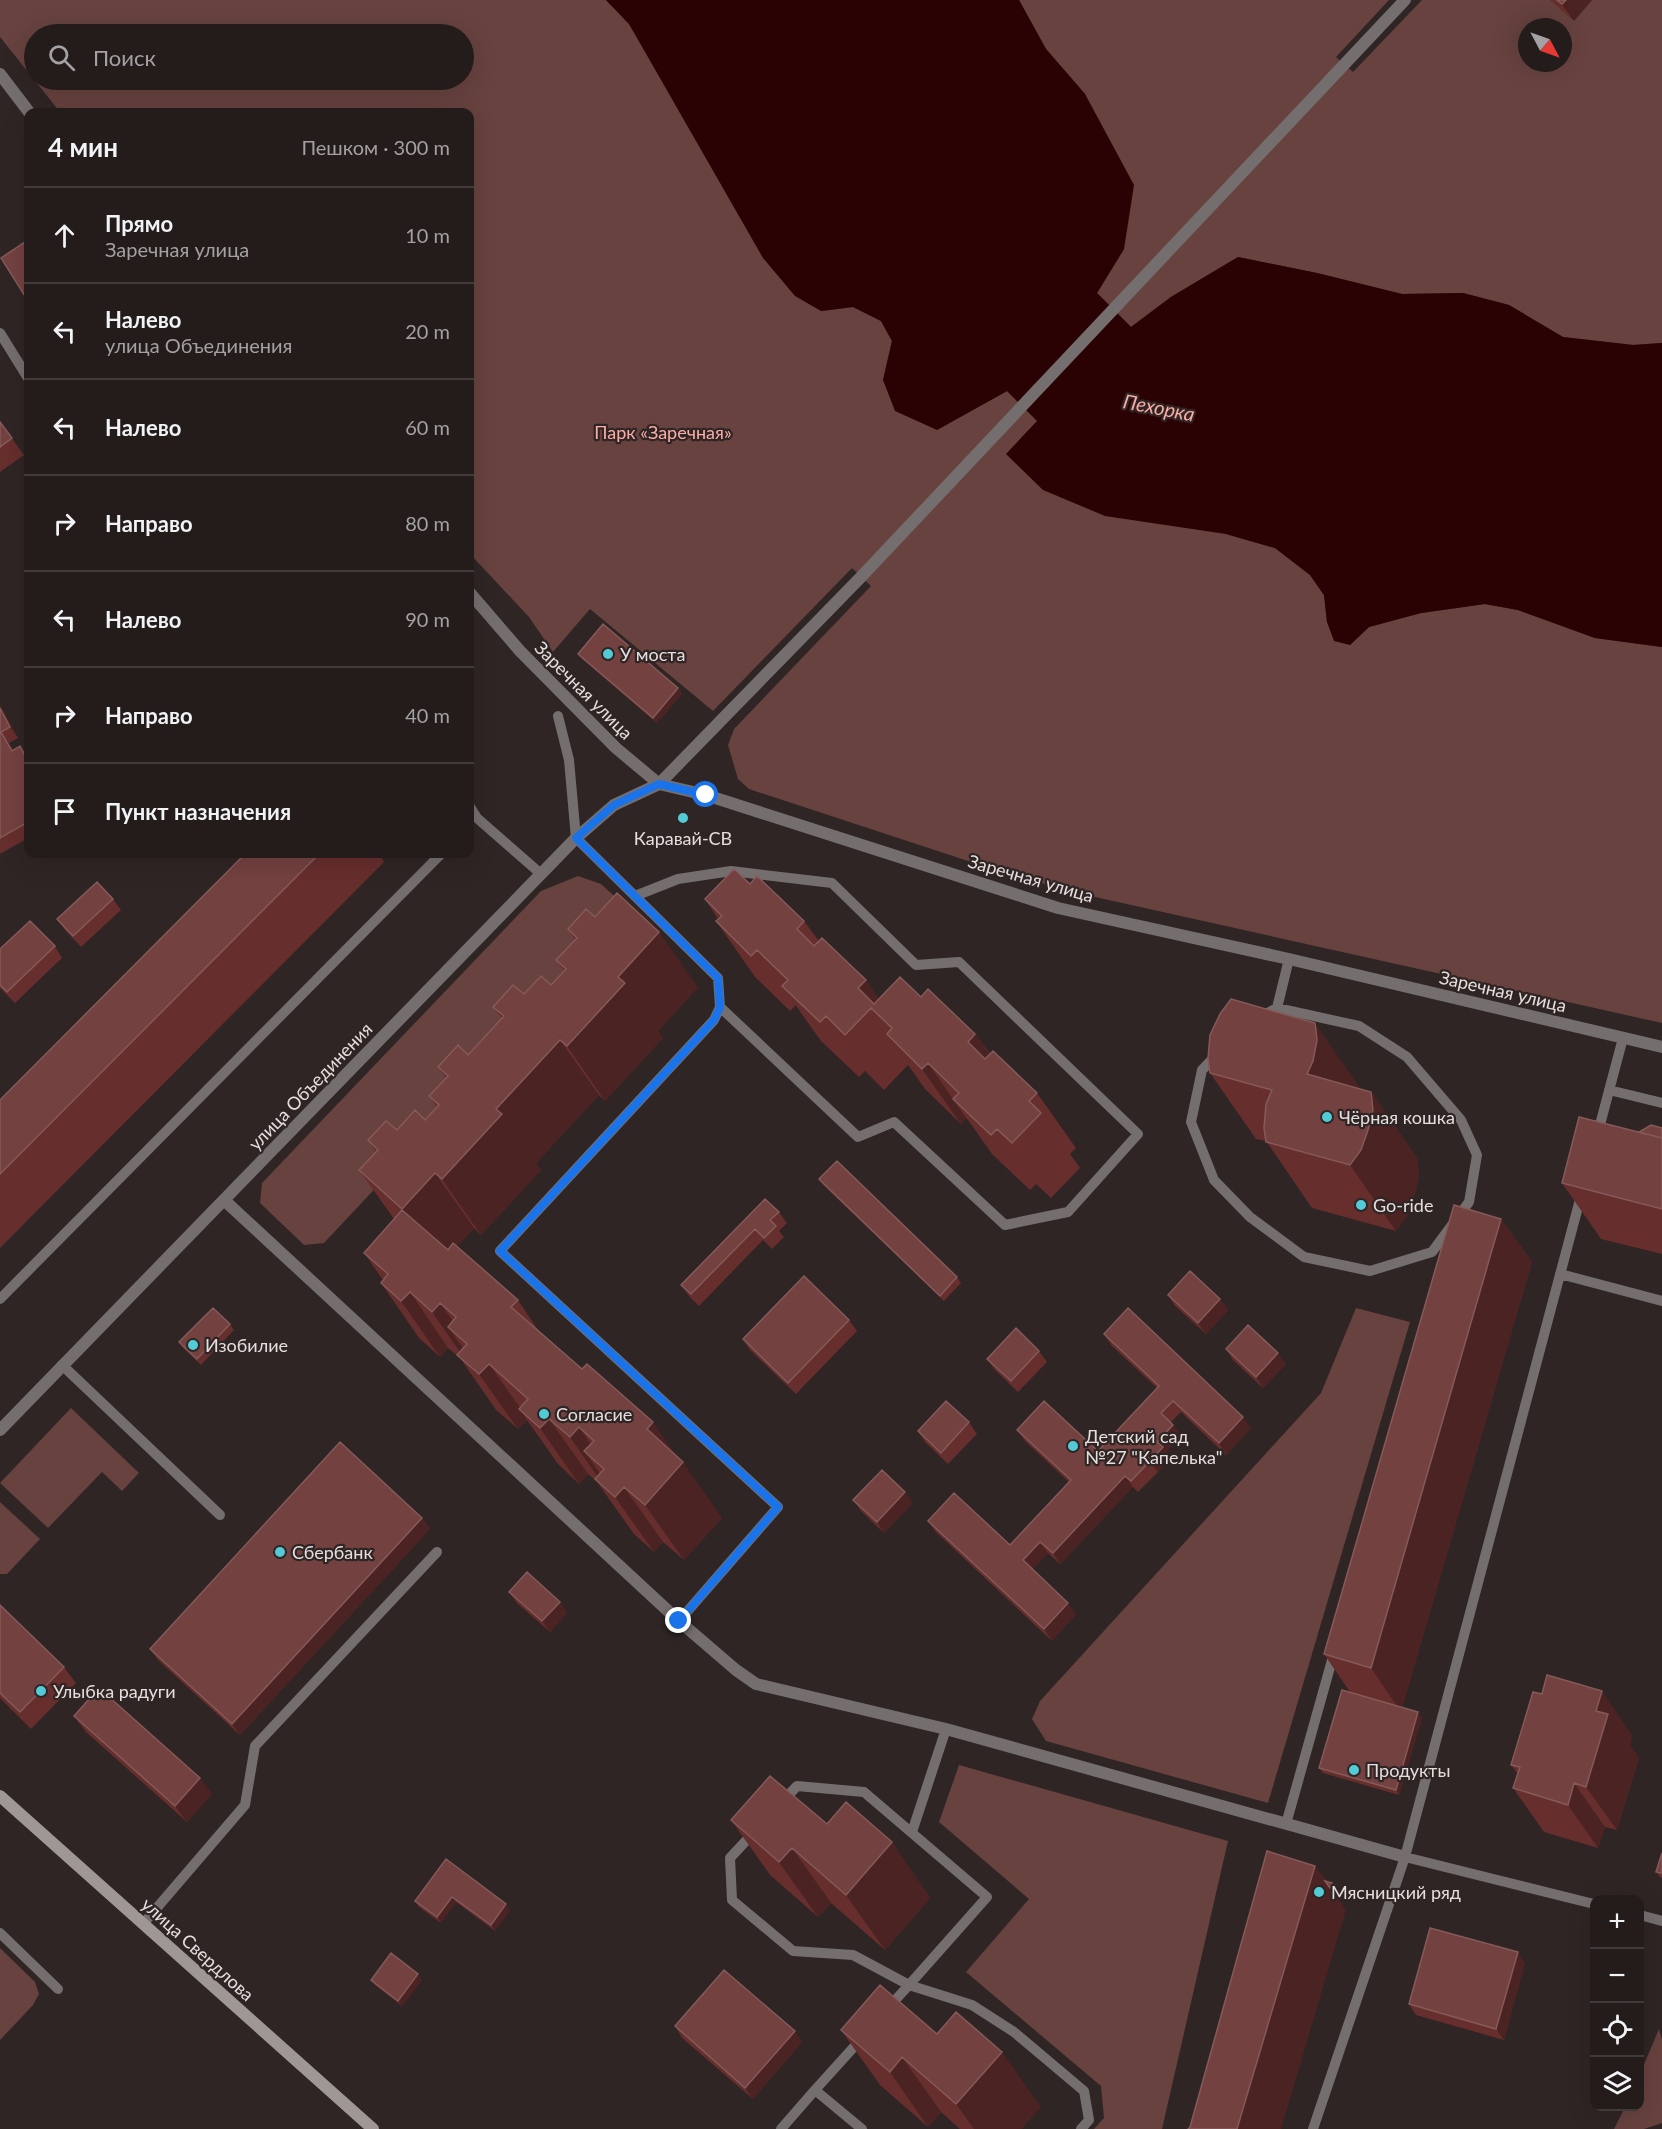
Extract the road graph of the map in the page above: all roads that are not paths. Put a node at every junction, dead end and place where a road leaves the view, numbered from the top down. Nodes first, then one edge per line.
1 (1405, 0) edge
2 (0, 74) edge
3 (26, 108) edge
4 (0, 333) edge
5 (24, 372) edge
6 (474, 598) edge
7 (558, 717) dead end
8 (659, 784) junction
9 (474, 822) edge
10 (576, 838) junction
11 (437, 858) edge
12 (541, 874) junction
13 (635, 896) junction
14 (1289, 958) junction
15 (720, 1007) junction
16 (1277, 1008) junction
17 (1623, 1038) junction
18 (1662, 1047) edge
19 (1609, 1090) junction
20 (1662, 1103) edge
21 (1594, 1148) edge
22 (1584, 1182) edge
23 (224, 1200) junction
24 (1560, 1274) junction
25 (0, 1299) edge
26 (1662, 1301) edge
27 (62, 1365) junction
28 (0, 1430) edge
29 (220, 1515) dead end
30 (437, 1552) dead end
31 (679, 1621) junction
32 (1337, 1643) edge
33 (946, 1729) junction
34 (0, 1796) edge
35 (1286, 1824) junction
36 (912, 1832) junction
37 (1405, 1857) junction
38 (1590, 1903) edge
39 (1644, 1916) edge
40 (1662, 1921) edge
41 (144, 1924) junction
42 (0, 1933) edge
43 (909, 1985) junction
44 (57, 1989) dead end
45 (877, 2020) edge
46 (870, 2029) edge
47 (815, 2090) junction
48 (373, 2129) edge
49 (781, 2129) edge
50 (862, 2129) edge
51 (1080, 2129) edge
52 (1313, 2129) edge

1 - 8 street
2 - 3 street
4 - 5 lane
6 - 8 street, Заречная улица
7 - 10 lane
8 - 10 street, улица Объединения
8 - 14 street, Заречная улица
9 - 12 lane
10 - 12 street, улица Объединения
10 - 13 lane
11 - 25 lane
12 - 23 street, улица Объединения
13 - 15 lane
13 - 15 lane
14 - 16 lane
14 - 17 street, Заречная улица
15 - 31 lane
16 - 16 lane
17 - 18 street, Заречная улица
17 - 19 lane
19 - 20 lane
19 - 21 lane
22 - 24 lane
23 - 27 street, улица Объединения
23 - 31 street
24 - 26 lane
24 - 37 lane
27 - 28 street, улица Объединения
27 - 29 lane
30 - 41 lane
31 - 33 street
32 - 35 lane
33 - 35 street
33 - 36 lane
34 - 41 main road, улица Свердлова
35 - 37 street
36 - 43 lane
36 - 43 lane
37 - 38 lane
37 - 52 lane
39 - 40 lane
41 - 48 main road, улица Свердлова
42 - 44 lane
43 - 45 lane
43 - 51 lane
46 - 47 lane
47 - 49 lane
47 - 50 lane

